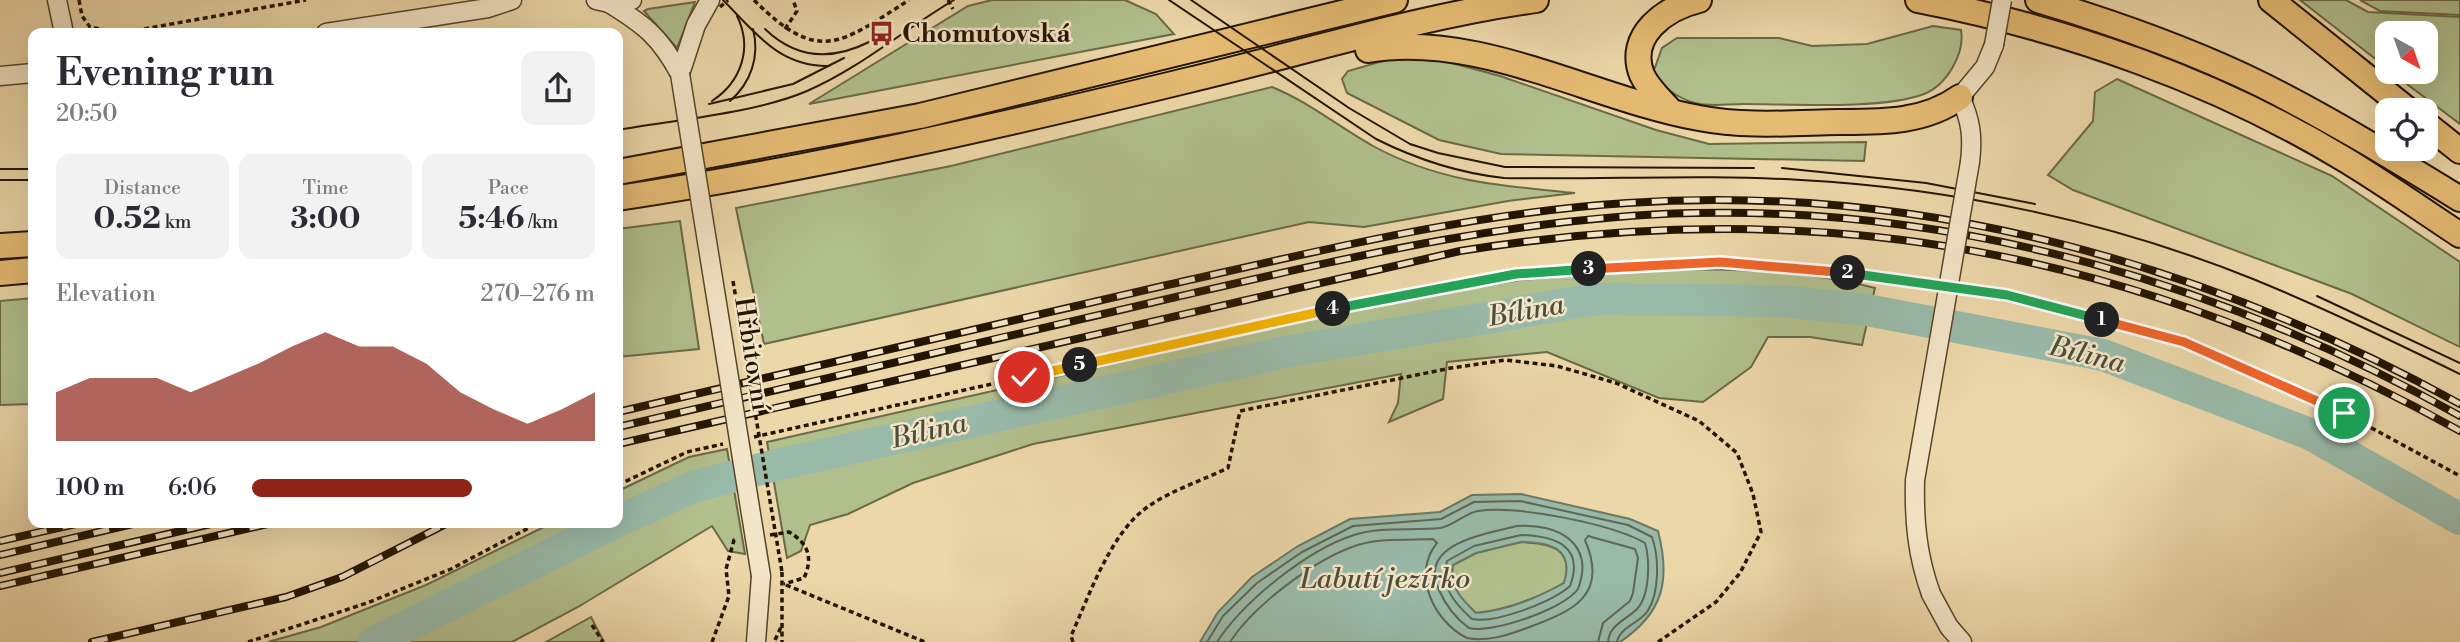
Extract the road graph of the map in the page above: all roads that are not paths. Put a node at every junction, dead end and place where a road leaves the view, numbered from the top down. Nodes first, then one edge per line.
1 (57, 0) edge
2 (512, 0) edge
3 (632, 0) edge
4 (1395, 0) edge
5 (1536, 0) edge
6 (1699, 0) edge
7 (1918, 0) edge
8 (2002, 0) edge
9 (2038, 0) edge
10 (2270, 0) edge
11 (602, 2) edge
12 (715, 4) edge
13 (63, 28) edge
14 (358, 28) edge
15 (28, 73) edge
16 (680, 74) junction
17 (0, 76) edge
18 (1185, 81) junction
19 (1961, 97) junction
20 (2393, 98) edge
21 (1669, 110) junction
22 (2438, 134) edge
23 (2460, 151) edge
24 (623, 171) edge
25 (623, 197) edge
26 (2460, 199) edge
27 (2460, 235) edge
28 (28, 244) edge
29 (0, 246) edge
30 (28, 270) edge
31 (0, 273) edge
32 (756, 642) edge
33 (1962, 642) edge

1 - 13 street
2 - 14 street
3 - 11 street
4 - 24 highway
5 - 18 highway
6 - 21 highway
7 - 27 highway
8 - 19 street, bridge
9 - 26 highway
10 - 20 highway
11 - 16 street
12 - 16 street
15 - 17 street
16 - 32 street, Hřbitovní, bridge
18 - 21 highway
18 - 25 highway
19 - 21 highway
19 - 33 street, bridge
22 - 23 highway
28 - 29 highway
30 - 31 highway

